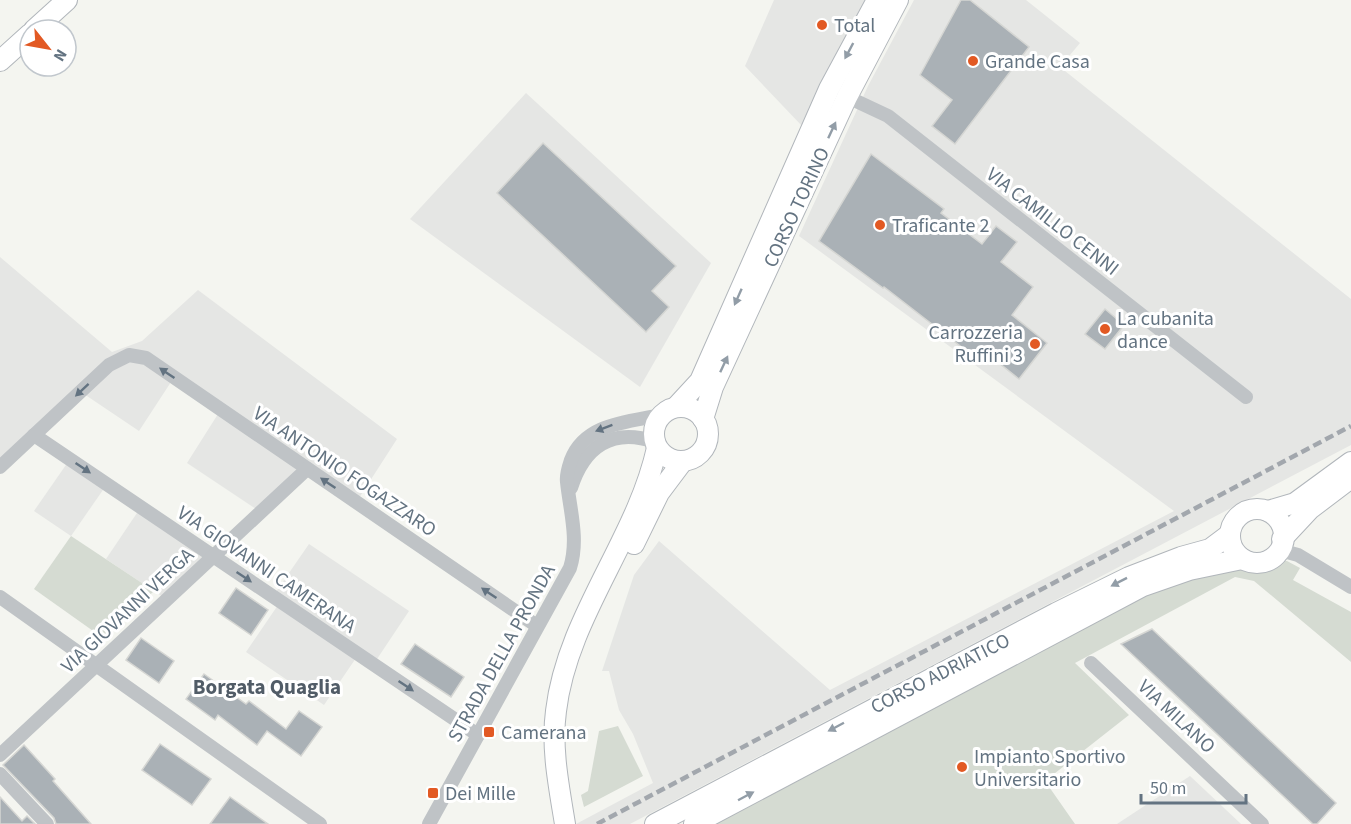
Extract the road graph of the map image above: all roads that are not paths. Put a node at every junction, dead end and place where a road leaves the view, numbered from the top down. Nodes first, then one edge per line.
1 (67, 0) edge
2 (877, 0) edge
3 (898, 0) edge
4 (47, 18) edge
5 (18, 45) edge
6 (0, 61) edge
7 (838, 93) junction
8 (1246, 397) dead end
9 (669, 411) junction
10 (703, 418) junction
11 (34, 435) junction
12 (656, 445) junction
13 (683, 461) junction
14 (1351, 462) edge
15 (0, 467) edge
16 (306, 469) junction
17 (1351, 478) edge
18 (570, 493) junction
19 (1268, 512) junction
20 (1230, 534) junction
21 (1281, 544) junction
22 (213, 556) junction
23 (1242, 559) junction
24 (1351, 587) edge
25 (0, 597) edge
26 (537, 626) junction
27 (1091, 663) dead end
28 (96, 665) junction
29 (870, 719) junction
30 (478, 735) junction
31 (0, 755) edge
32 (0, 774) edge
33 (564, 779) junction
34 (46, 824) edge
35 (320, 824) edge
36 (429, 824) edge
37 (566, 824) edge
38 (575, 824) edge
39 (655, 824) edge
40 (694, 824) edge
41 (1262, 824) edge

1 - 4 street
2 -> 7 street, CORSO TORINO
3 - 7 street, CORSO TORINO
5 - 6 street
7 - 8 street, VIA CAMILLO CENNI
7 -> 9 street, CORSO TORINO
10 -> 7 street, CORSO TORINO
9 - 10 street
9 - 12 street, CORSO TORINO
9 -> 18 street, STRADA DELLA PRONDA
10 - 13 street, CORSO TORINO
11 - 15 street
16 -> 11 street, VIA ANTONIO FOGAZZARO
11 -> 22 street, VIA GIOVANNI CAMERANA
12 - 13 street
12 - 18 street, STRADA DELLA PRONDA
12 - 33 street, CORSO TORINO
13 - 33 street, CORSO TORINO
14 - 19 street, CORSO ADRIATICO
16 - 22 street, VIA GIOVANNI VERGA
26 -> 16 street, VIA ANTONIO FOGAZZARO
17 - 21 street, CORSO ADRIATICO
18 - 26 street, STRADA DELLA PRONDA
19 - 20 street, CORSO ADRIATICO
19 - 21 street
20 - 23 street
20 -> 29 street, CORSO ADRIATICO
21 - 23 street, CORSO ADRIATICO
21 - 24 street
22 - 28 street, VIA GIOVANNI VERGA
22 -> 30 street, VIA GIOVANNI CAMERANA
23 - 29 street, CORSO ADRIATICO
25 - 28 street
26 - 30 street, STRADA DELLA PRONDA
27 - 41 street, VIA MILANO
28 - 31 street, VIA GIOVANNI VERGA
28 - 35 street
29 -> 39 street, CORSO ADRIATICO
40 -> 29 street, CORSO ADRIATICO
30 - 36 street, STRADA DELLA PRONDA
32 - 34 street
33 - 37 street, CORSO TORINO
33 - 38 street, CORSO TORINO

